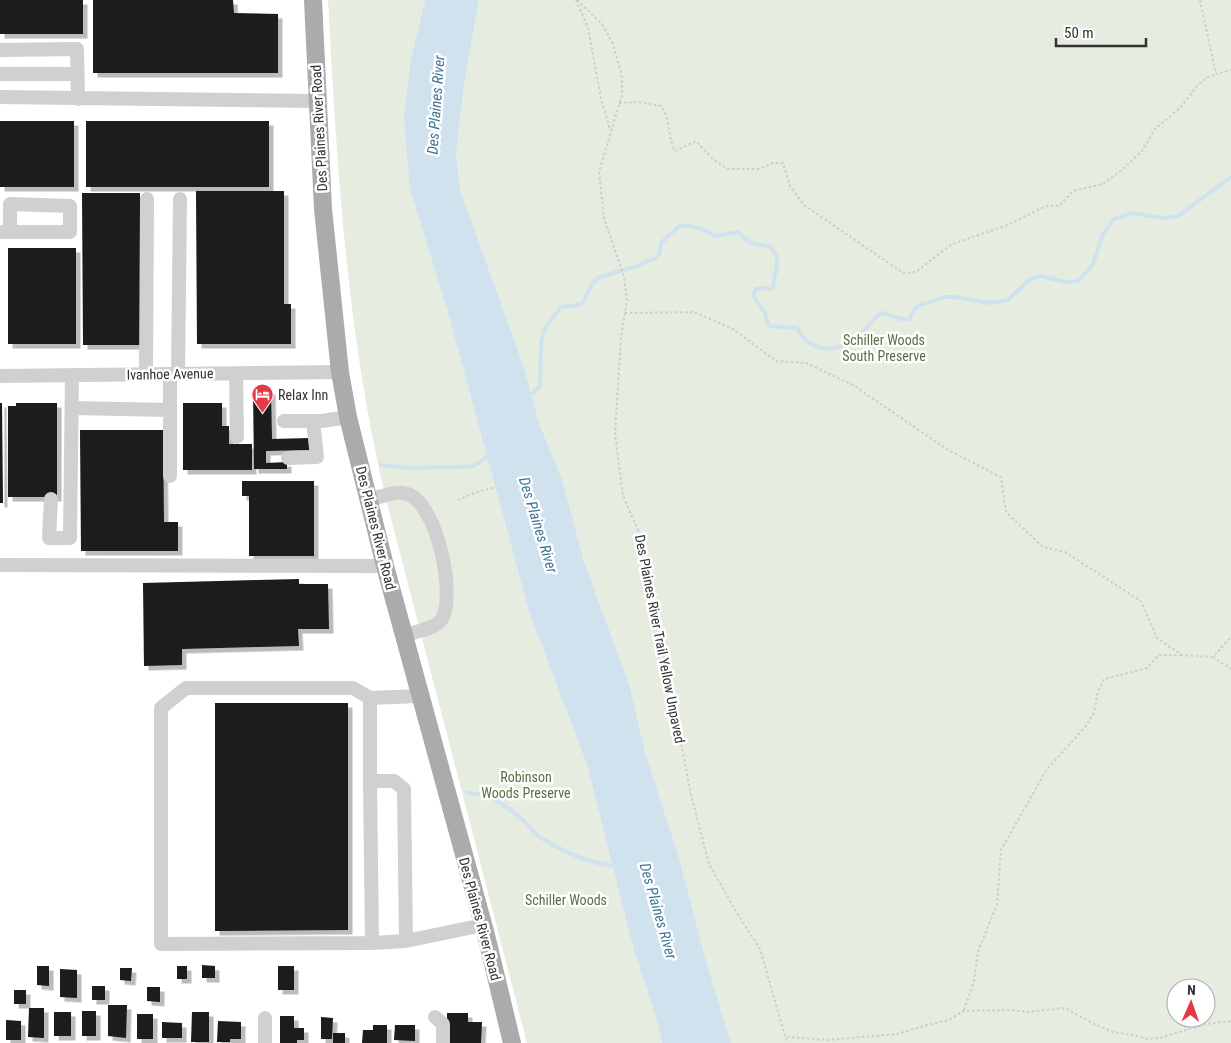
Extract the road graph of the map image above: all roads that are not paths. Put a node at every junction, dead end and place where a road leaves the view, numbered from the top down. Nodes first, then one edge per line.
1 (313, 0) edge
2 (0, 50) edge
3 (0, 74) edge
4 (78, 74) junction
5 (0, 97) edge
6 (78, 99) junction
7 (318, 102) junction
8 (147, 199) dead end
9 (180, 199) dead end
10 (340, 372) junction
11 (236, 373) junction
12 (146, 374) junction
13 (174, 374) junction
14 (72, 375) junction
15 (0, 376) edge
16 (72, 408) junction
17 (170, 410) junction
18 (348, 417) junction
19 (284, 421) dead end
20 (312, 421) junction
21 (237, 437) dead end
22 (288, 458) dead end
23 (170, 476) dead end
24 (50, 499) dead end
25 (368, 500) junction
26 (0, 565) edge
27 (385, 566) junction
28 (404, 635) junction
29 (420, 696) junction
30 (370, 698) junction
31 (370, 781) junction
32 (483, 924) junction
33 (406, 941) junction
34 (372, 943) junction
35 (435, 1017) dead end
36 (265, 1018) dead end
37 (265, 1043) edge
38 (442, 1043) edge
39 (512, 1043) edge

1 - 7 main road, Des Plaines River Road
2 - 4 street
3 - 4 street
4 - 6 street
5 - 6 street
6 - 7 street
7 - 10 main road, Des Plaines River Road
8 - 12 street
9 - 13 street
10 - 11 street, Ivanhoe Avenue
10 - 18 main road, Des Plaines River Road
11 - 13 street, Ivanhoe Avenue
11 - 21 street
12 - 13 street, Ivanhoe Avenue
12 - 14 street, Ivanhoe Avenue
13 - 17 street
14 - 15 street, Ivanhoe Avenue
14 - 16 street
16 - 17 street
16 - 24 street
17 - 23 street
18 - 20 street
18 - 25 main road, Des Plaines River Road
19 - 20 street
20 - 22 street
25 - 27 main road, Des Plaines River Road
25 - 28 street
26 - 27 street
27 - 28 main road, Des Plaines River Road
28 - 29 main road, Des Plaines River Road
29 - 30 street
29 - 32 main road, Des Plaines River Road
30 - 31 street
30 - 34 street
31 - 33 street
31 - 34 street
32 - 33 street
32 - 39 main road, Des Plaines River Road
33 - 34 street
35 - 38 street
36 - 37 street

